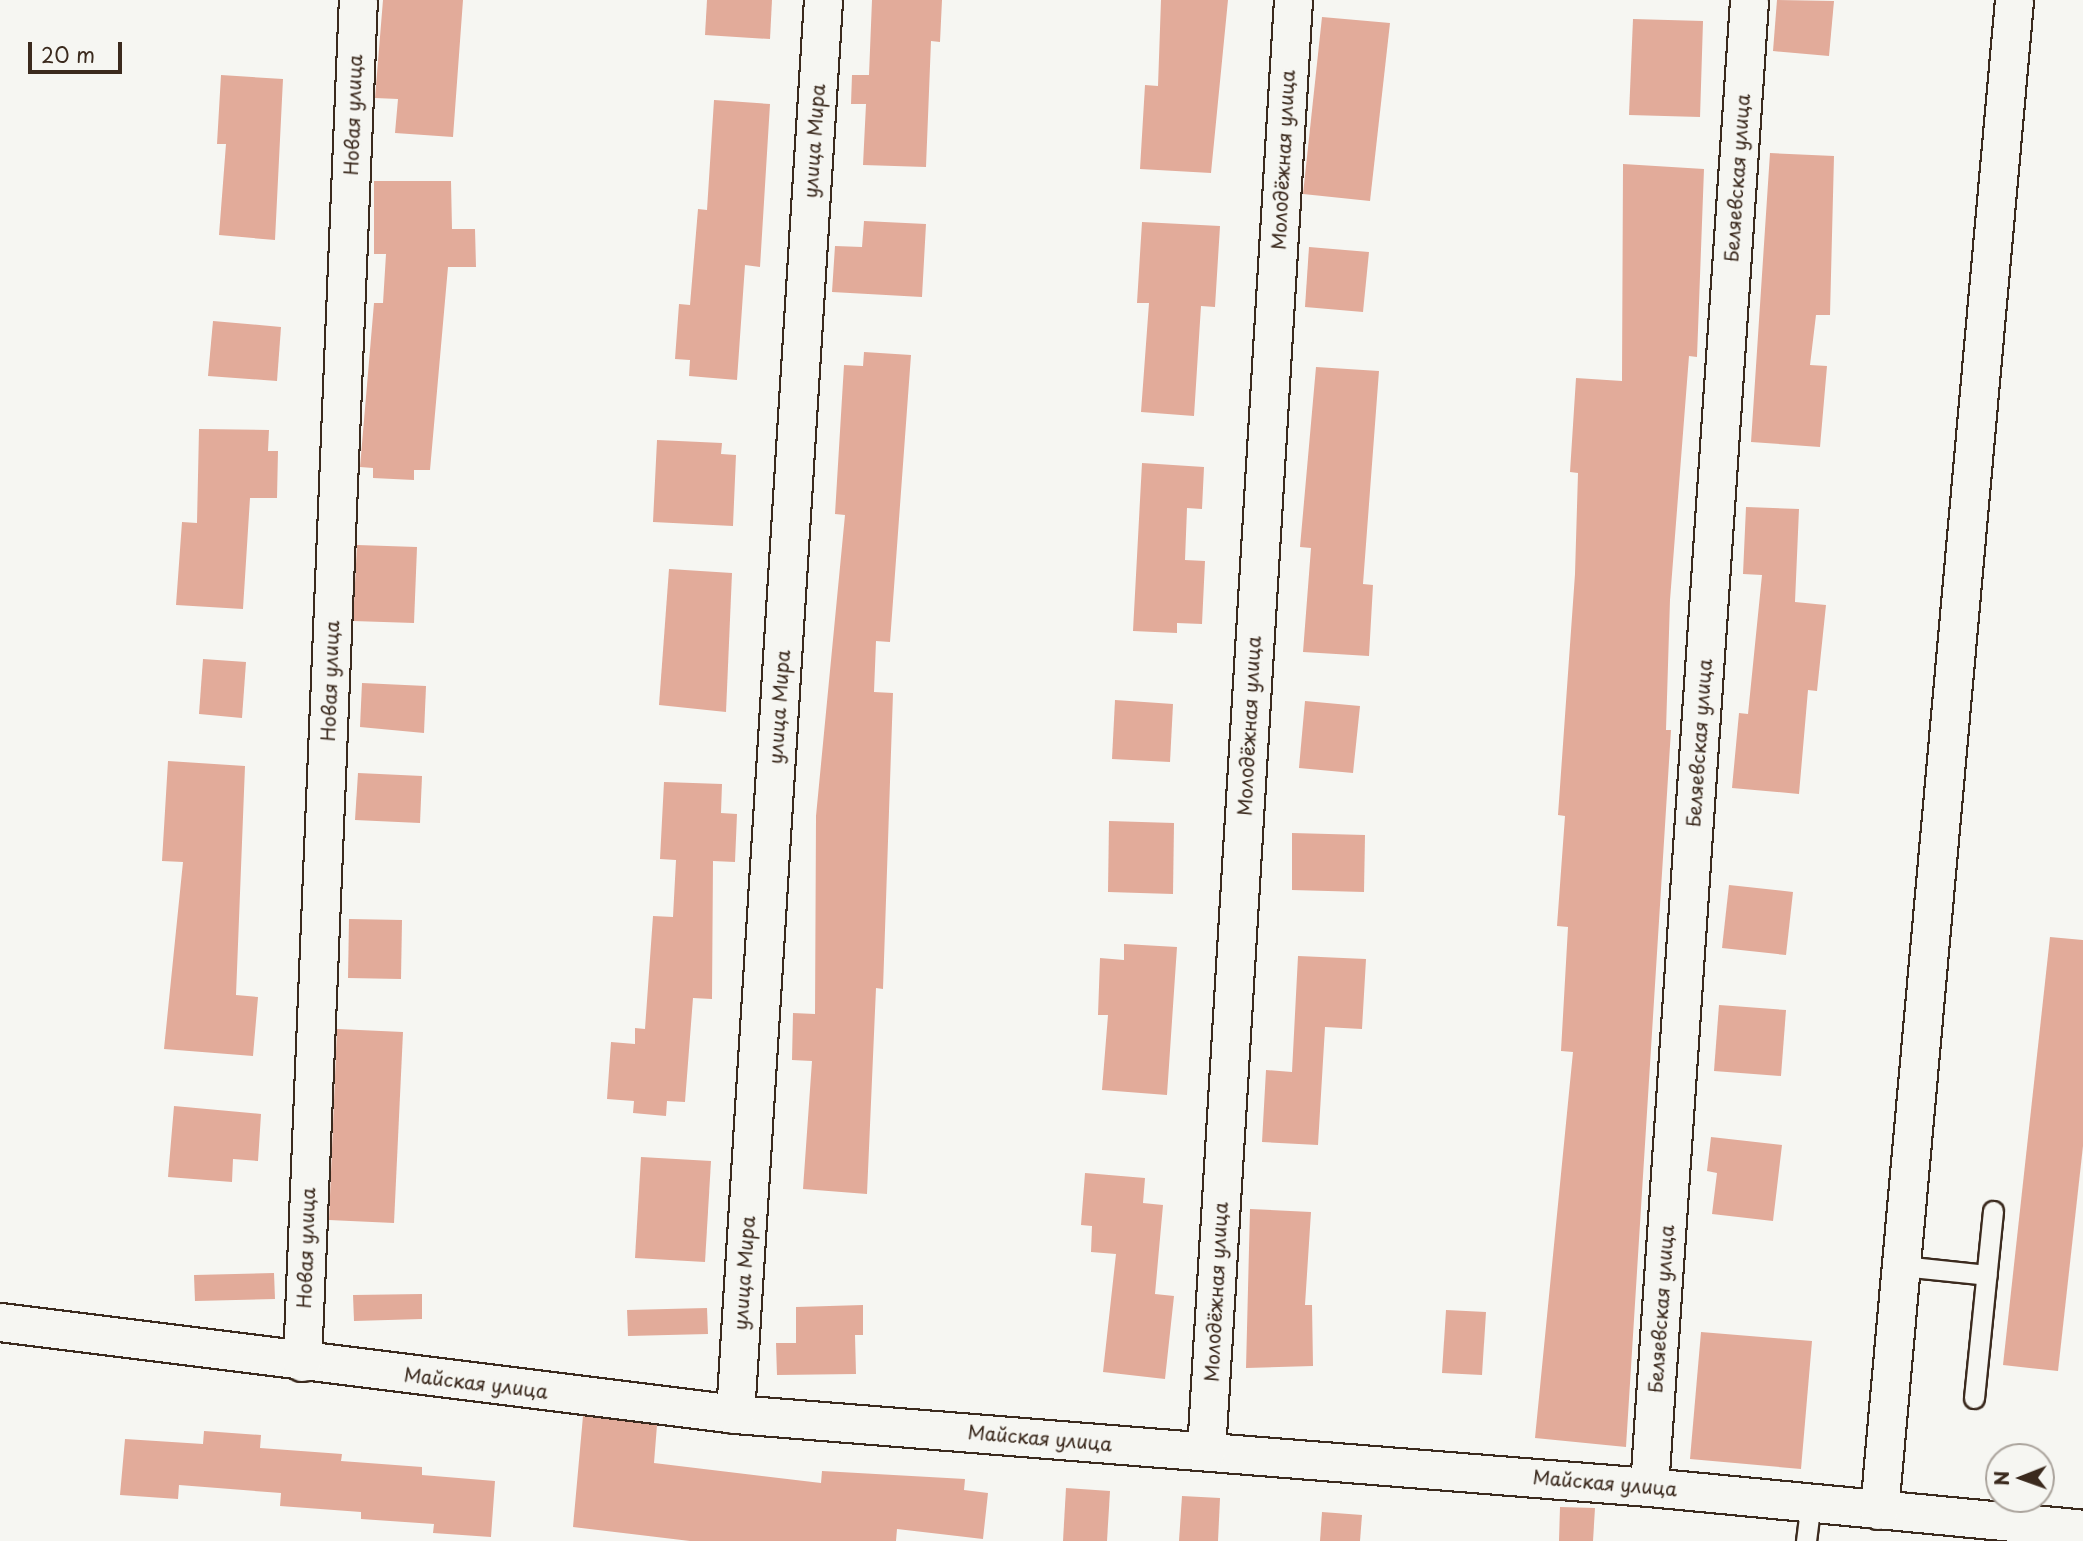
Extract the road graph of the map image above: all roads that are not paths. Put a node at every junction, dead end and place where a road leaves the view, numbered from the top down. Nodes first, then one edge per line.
1 (358, 0) edge
2 (823, 0) edge
3 (1293, 0) edge
4 (1749, 0) edge
5 (2014, 0) edge
6 (1993, 1211) dead end
7 (1902, 1266) junction
8 (1987, 1275) junction
9 (0, 1322) edge
10 (302, 1362) junction
11 (1975, 1398) dead end
12 (735, 1414) junction
13 (1206, 1451) junction
14 (1648, 1487) junction
15 (1811, 1502) junction
16 (1880, 1510) junction
17 (2083, 1529) edge
18 (1806, 1541) edge

1 - 10 street, Новая улица
2 - 12 street, улица Мира
3 - 13 street, Молодёжная улица
4 - 14 street, Беляевская улица
5 - 7 street
6 - 8 lane
7 - 8 lane
7 - 16 street
8 - 11 lane
9 - 10 street, Майская улица
10 - 12 street, Майская улица
12 - 13 street, Майская улица
13 - 14 street, Майская улица
14 - 15 street, Майская улица
15 - 16 street, Майская улица
15 - 18 lane
16 - 17 street, Майская улица

